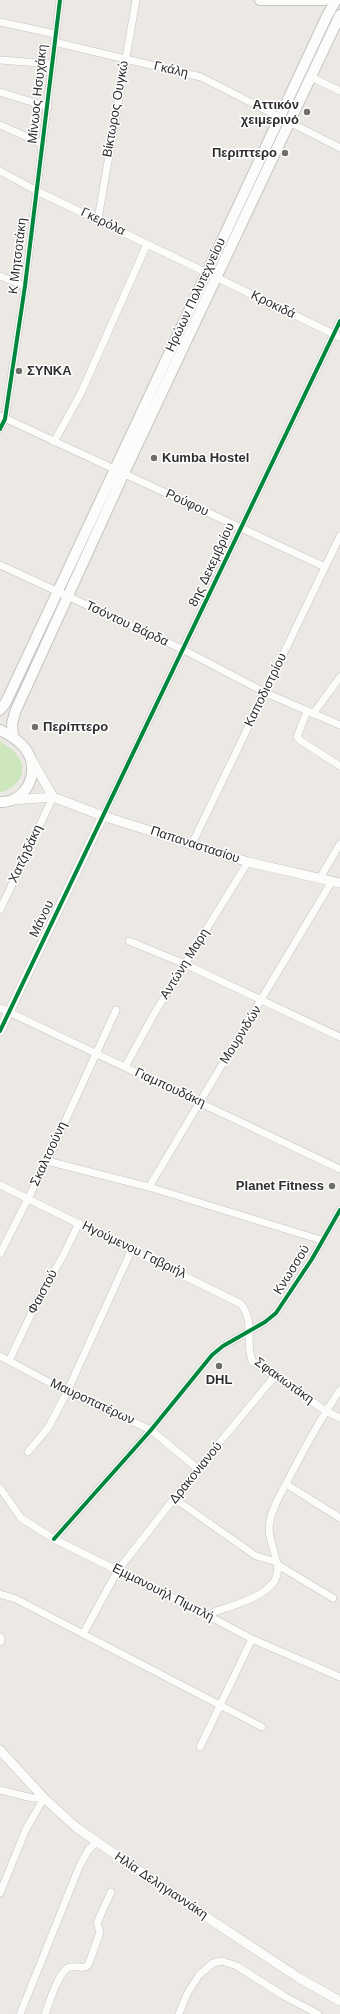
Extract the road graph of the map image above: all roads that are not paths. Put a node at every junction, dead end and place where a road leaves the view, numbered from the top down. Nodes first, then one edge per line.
1 (60, 0) edge
2 (136, 0) edge
3 (260, 0) edge
4 (325, 0) edge
5 (336, 0) edge
6 (340, 15) edge
7 (0, 22) edge
8 (55, 34) junction
9 (54, 42) junction
10 (0, 60) edge
11 (125, 60) junction
12 (52, 64) junction
13 (311, 77) junction
14 (340, 91) edge
15 (0, 92) edge
16 (48, 107) junction
17 (280, 117) junction
18 (290, 122) junction
19 (0, 125) edge
20 (43, 144) junction
21 (340, 148) edge
22 (0, 171) edge
23 (36, 191) junction
24 (98, 219) junction
25 (148, 244) junction
26 (207, 273) junction
27 (0, 276) edge
28 (217, 278) junction
29 (25, 286) junction
30 (340, 321) edge
31 (337, 335) edge
32 (3, 418) edge
33 (0, 429) edge
34 (54, 442) junction
35 (114, 469) junction
36 (124, 474) junction
37 (240, 527) junction
38 (340, 536) edge
39 (0, 565) edge
40 (325, 567) junction
41 (57, 591) junction
42 (68, 596) junction
43 (184, 650) junction
44 (340, 677) edge
45 (266, 693) junction
46 (0, 710) edge
47 (310, 712) junction
48 (340, 725) edge
49 (0, 730) edge
50 (13, 737) junction
51 (31, 759) junction
52 (340, 766) edge
53 (53, 797) junction
54 (11, 801) junction
55 (0, 802) edge
56 (103, 816) junction
57 (192, 844) junction
58 (340, 844) edge
59 (248, 862) junction
60 (320, 878) junction
61 (336, 882) edge
62 (0, 910) edge
63 (130, 941) dead end
64 (185, 964) junction
65 (262, 1001) junction
66 (4, 1010) edge
67 (116, 1010) dead end
68 (0, 1031) edge
69 (340, 1037) edge
70 (95, 1053) junction
71 (125, 1067) junction
72 (200, 1102) junction
73 (47, 1161) junction
74 (340, 1168) edge
75 (0, 1185) edge
76 (149, 1187) junction
77 (28, 1198) junction
78 (340, 1210) edge
79 (79, 1223) junction
80 (321, 1240) junction
81 (132, 1249) junction
82 (0, 1254) edge
83 (250, 1330) junction
84 (0, 1356) edge
85 (9, 1361) junction
86 (274, 1377) junction
87 (340, 1390) edge
88 (66, 1392) junction
89 (326, 1411) junction
90 (340, 1418) edge
91 (151, 1430) junction
92 (28, 1452) dead end
93 (198, 1469) junction
94 (286, 1484) junction
95 (0, 1488) edge
96 (175, 1498) junction
97 (340, 1518) edge
98 (54, 1539) junction
99 (277, 1564) junction
100 (118, 1570) junction
101 (0, 1594) edge
102 (333, 1598) dead end
103 (211, 1617) junction
104 (83, 1634) junction
105 (252, 1639) junction
106 (340, 1677) edge
107 (220, 1705) junction
108 (262, 1727) dead end
109 (200, 1747) dead end
110 (0, 1750) edge
111 (0, 1790) edge
112 (44, 1798) junction
113 (97, 1842) junction
114 (111, 1892) dead end
115 (0, 1893) edge
116 (340, 2001) edge
117 (20, 2014) edge
118 (45, 2014) edge
119 (179, 2014) edge
120 (318, 2014) edge

1 - 8 street, Μίνωος Ησυχάκη
2 - 11 street, Βίκτωρος Ουγκώ
3 - 4 main road
5 - 17 main road, Ηρώων Πολυτεχνείου
6 - 13 main road
7 - 8 street
8 - 9 street, Μίνωος Ησυχάκη
9 - 11 street, Γκάλη
9 - 12 street, Μίνωος Ησυχάκη
10 - 12 street
11 - 17 street, Γκάλη
11 - 24 street, Βίκτωρος Ουγκώ
12 - 16 street, Μίνωος Ησυχάκη
13 - 14 street
13 - 18 main road
15 - 16 street
16 - 20 street, Μίνωος Ησυχάκη
17 - 18 street, Γκάλη
17 - 26 main road, Ηρώων Πολυτεχνείου
18 - 21 street, Γκάλη
18 - 28 main road
19 - 20 street
20 - 23 street, Μίνωος Ησυχάκη
22 - 23 street, Γκερόλα
23 - 24 street, Γκερόλα
23 - 29 street, Κ Μητσοτάκη
24 - 25 street, Γκερόλα
25 - 26 street, Γκερόλα
25 - 34 street
26 - 28 street, Κροκιδά
26 - 35 main road, Ηρώων Πολυτεχνείου
27 - 29 street
28 - 31 street, Κροκιδά
28 - 36 main road
29 - 32 street, Κ Μητσοτάκη
30 - 31 street, 8ης Δεκεμβρίου
31 - 37 street, 8ης Δεκεμβρίου
32 - 33 street, Κ Μητσοτάκη
32 - 34 street, Ρούφου
34 - 35 street, Ρούφου
35 - 36 street, Ρούφου
35 - 41 main road, Ηρώων Πολυτεχνείου
36 - 37 street, Ρούφου
36 - 42 main road
37 - 40 street, Ρούφου
37 - 43 street, 8ης Δεκεμβρίου
38 - 40 street, Καποδιστρίου
39 - 41 street, Τσόντου Βάρδα
40 - 45 street, Καποδιστρίου
41 - 42 street, Τσόντου Βάρδα
41 - 46 main road, Ηρώων Πολυτεχνείου
42 - 43 street, Τσόντου Βάρδα
42 - 50 main road
43 - 45 street, Τσόντου Βάρδα
43 - 56 street, 8ης Δεκεμβρίου
44 - 47 street
45 - 47 street, Τσόντου Βάρδα
45 - 57 street, Καποδιστρίου
47 - 48 street, Τσόντου Βάρδα
47 - 52 street
49 - 50 main road
50 - 51 main road
51 - 53 street
51 - 54 main road
53 - 54 street, Παπαναστασίου
53 - 56 street, Παπαναστασίου
53 - 62 street, Χατζηδάκη
54 - 55 main road
56 - 57 street, Παπαναστασίου
56 - 66 street, Μάνου
57 - 59 street, Παπαναστασίου
58 - 60 street
59 - 60 street, Παπαναστασίου
59 - 64 street, Αντώνη Μαρη
60 - 61 street, Παπαναστασίου
61 - 65 street, Μουρνιδών
63 - 64 street
64 - 65 street
64 - 71 street, Αντώνη Μαρη
65 - 69 street
65 - 72 street, Μουρνιδών
66 - 68 street, Μάνου
66 - 70 street, Γιαμπουδάκη
67 - 70 street, Σκαλτσούνη
70 - 71 street, Γιαμπουδάκη
70 - 73 street, Σκαλτσούνη
71 - 72 street, Γιαμπουδάκη
72 - 74 street, Γιαμπουδάκη
72 - 76 street, Μουρνιδών
73 - 76 street
73 - 77 street, Σκαλτσούνη
75 - 77 street, Ηγούμενου Γαβριήλ
76 - 80 street
77 - 79 street, Ηγούμενου Γαβριήλ
77 - 82 street, Σκαλτσούνη
78 - 80 street, Κνωσσού
79 - 81 street, Ηγούμενου Γαβριήλ
79 - 85 street, Φαιστού
80 - 83 street, Κνωσσού
81 - 83 street, Ηγούμενου Γαβριήλ
81 - 88 street
83 - 86 street, Σφακιωτάκη
83 - 91 street, Κνωσσού
84 - 85 street, Μαυροπατέρων
85 - 88 street, Μαυροπατέρων
86 - 89 street, Σφακιωτάκη
86 - 93 street, Δρακονιανού
87 - 89 street
88 - 91 street, Μαυροπατέρων
88 - 92 street
89 - 90 street, Σφακιωτάκη
89 - 94 street
91 - 93 street, Μαυροπατέρων
91 - 98 street, Κνωσσού
93 - 96 street, Δρακονιανού
94 - 97 street
94 - 99 street
95 - 98 street, Εµµανουήλ Πιµπλή
96 - 99 street
96 - 100 street, Δρακονιανού
98 - 100 street, Εµµανουήλ Πιµπλή
99 - 102 street
99 - 103 street
100 - 103 street, Εµµανουήλ Πιµπλή
100 - 104 street, Δρακονιανού
101 - 104 street
103 - 105 street, Εµµανουήλ Πιµπλή
104 - 107 street
105 - 106 street, Εµµανουήλ Πιµπλή
105 - 107 street
107 - 108 street
107 - 109 street
110 - 112 street, Ηλία Δεληγιαννάκη
111 - 112 street
112 - 113 street, Ηλία Δεληγιαννάκη
112 - 115 street
113 - 116 street, Ηλία Δεληγιαννάκη
113 - 117 street
114 - 118 street
119 - 120 street

